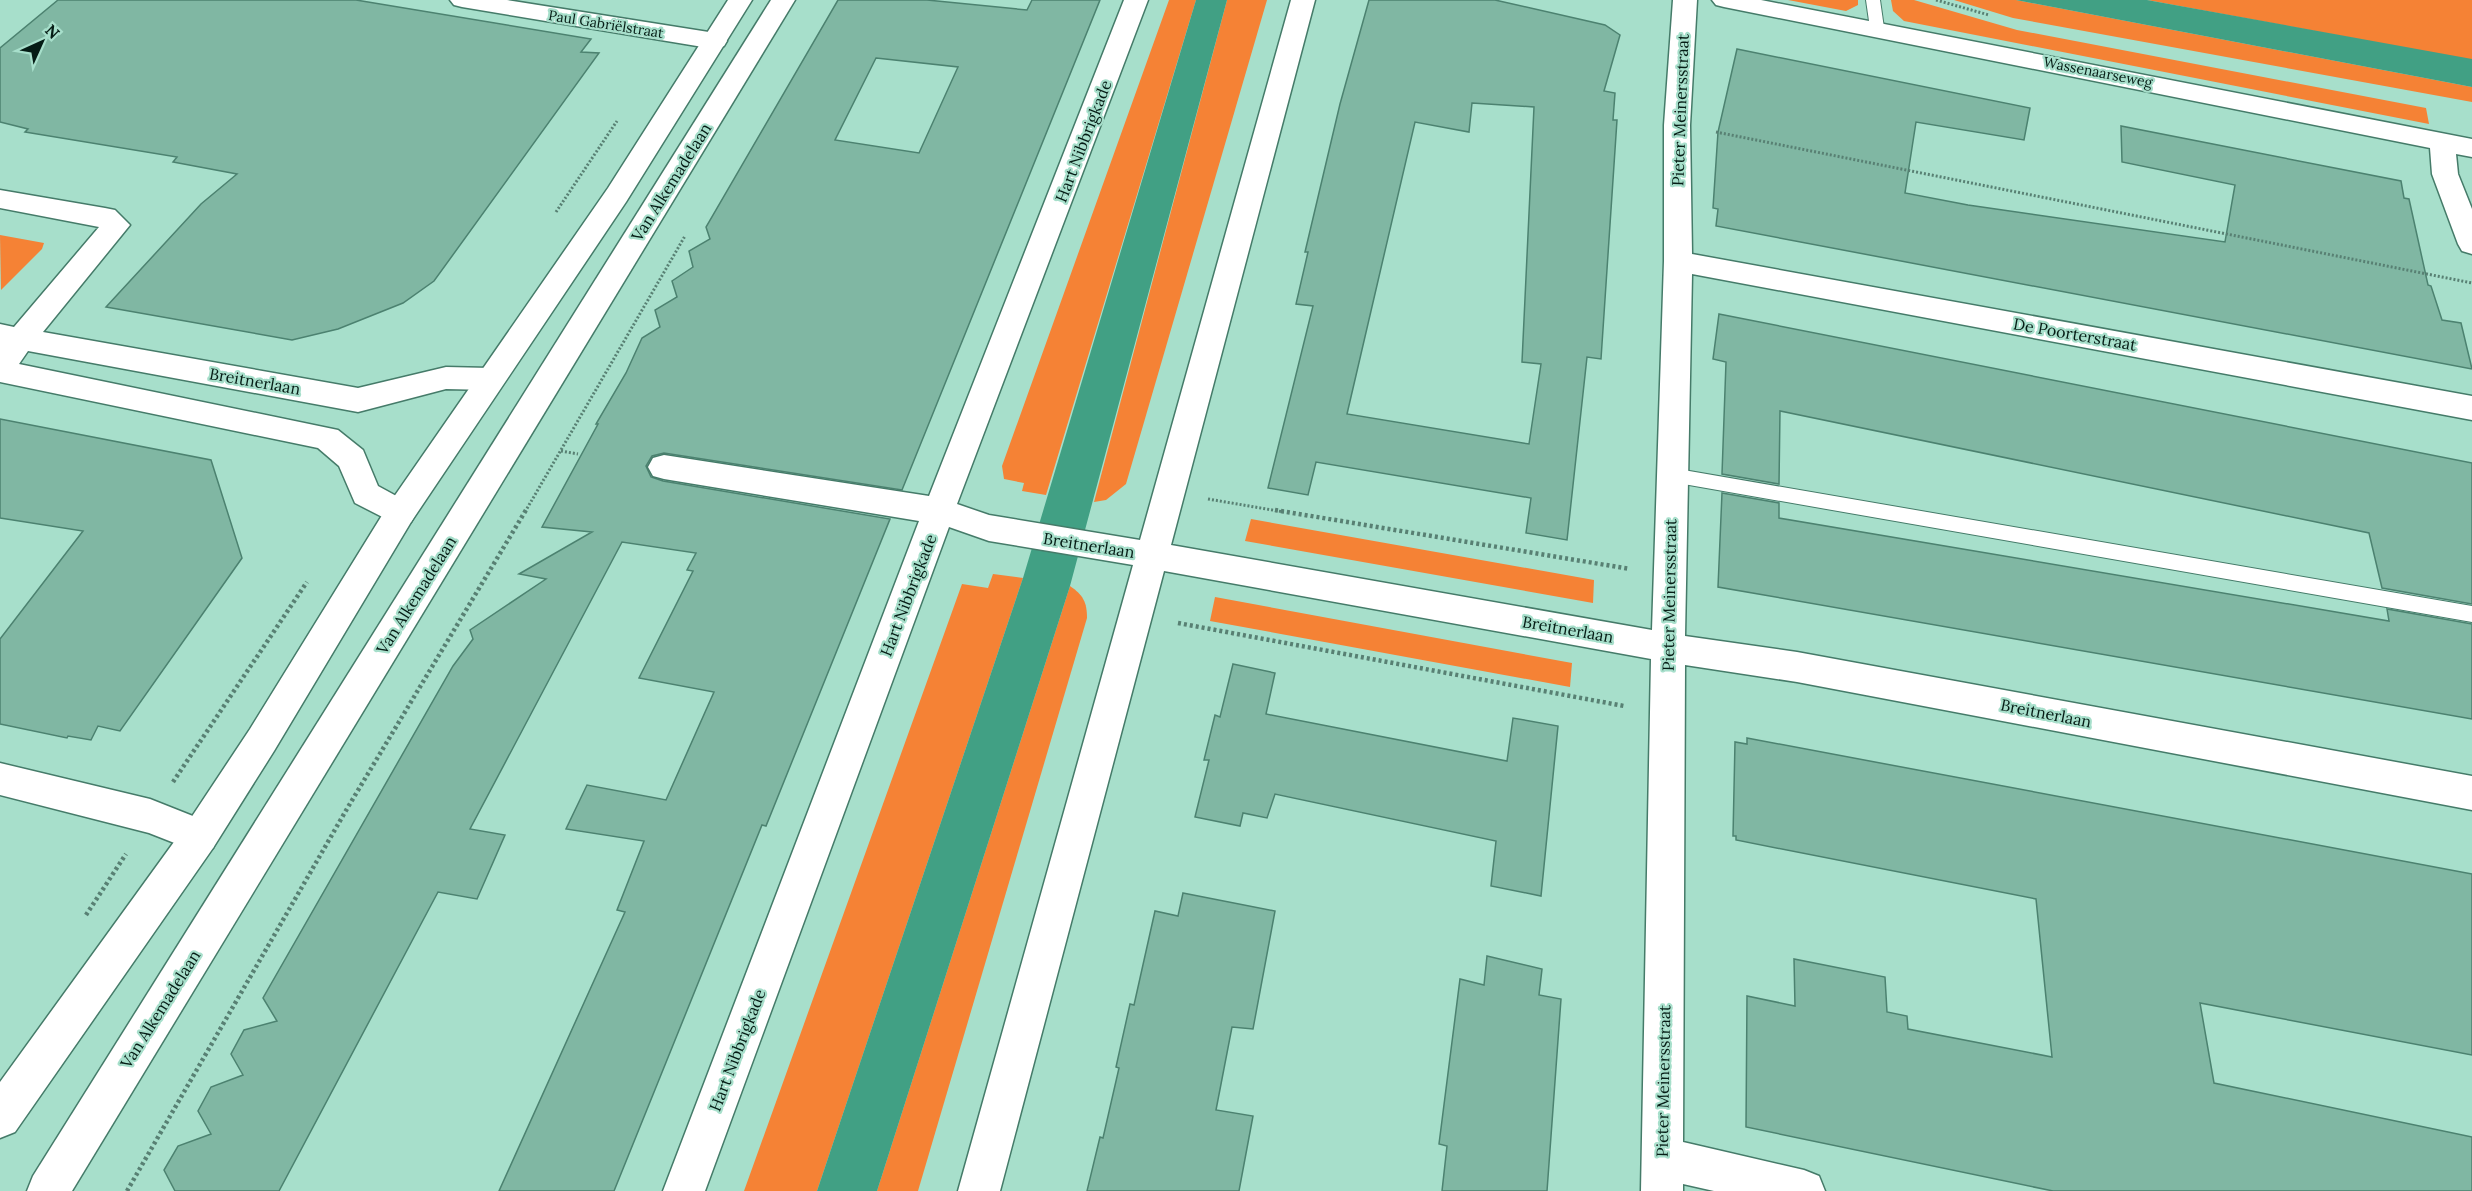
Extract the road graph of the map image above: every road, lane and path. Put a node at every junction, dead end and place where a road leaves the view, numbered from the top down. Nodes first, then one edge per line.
1 (462, 0) edge
2 (740, 0) edge
3 (783, 0) edge
4 (1136, 0) edge
5 (1303, 0) edge
6 (1685, 0) edge
7 (1724, 0) edge
8 (1873, 0) edge
9 (1876, 28) junction
10 (715, 41) junction
11 (1677, 124) junction
12 (2442, 141) junction
13 (2472, 148) edge
14 (0, 199) edge
15 (691, 226) dead end
16 (2472, 244) edge
17 (1678, 261) junction
18 (2472, 283) edge
19 (10, 337) edge
20 (0, 371) edge
21 (490, 379) junction
22 (2472, 408) edge
23 (561, 452) junction
24 (578, 454) dead end
25 (664, 467) dead end
26 (1672, 475) junction
27 (1169, 493) junction
28 (939, 512) junction
29 (400, 513) junction
30 (1152, 555) junction
31 (1670, 576) junction
32 (2472, 614) edge
33 (1136, 615) junction
34 (1668, 648) junction
35 (1667, 714) junction
36 (0, 779) edge
37 (2472, 793) edge
38 (200, 836) junction
39 (0, 1117) edge
40 (1662, 1175) edge
41 (48, 1191) edge
42 (128, 1191) edge
43 (684, 1191) edge
44 (979, 1191) edge
45 (1804, 1191) edge

1 - 10 street, Paul Gabriëlstraat
2 - 10 street
3 - 41 street, Van Alkemadelaan
4 - 28 street, Hart Nibbrigkade
5 - 27 street
6 - 11 street, Pieter Meinersstraat
7 - 9 street, Wassenaarseweg
8 - 9 lane
9 - 12 street, Wassenaarseweg
10 - 21 street
11 - 17 street, Pieter Meinersstraat
11 - 18 path
12 - 13 street, Wassenaarseweg
12 - 16 street
14 - 19 street
15 - 23 path
17 - 22 street, De Poorterstraat
17 - 26 street, Pieter Meinersstraat
19 - 20 street
19 - 21 street, Breitnerlaan
20 - 29 street
21 - 29 street
23 - 24 path
23 - 42 path
25 - 28 street, Breitnerlaan
26 - 31 street, Pieter Meinersstraat
26 - 32 lane
27 - 30 street
27 - 31 path
28 - 30 street, Breitnerlaan
28 - 43 street, Hart Nibbrigkade
29 - 38 street
30 - 33 street
30 - 34 street, Breitnerlaan
31 - 34 street, Pieter Meinersstraat
33 - 35 path
33 - 44 street
34 - 35 street, Pieter Meinersstraat
34 - 37 street, Breitnerlaan
35 - 40 street, Pieter Meinersstraat
36 - 38 street
38 - 39 street
40 - 45 street

